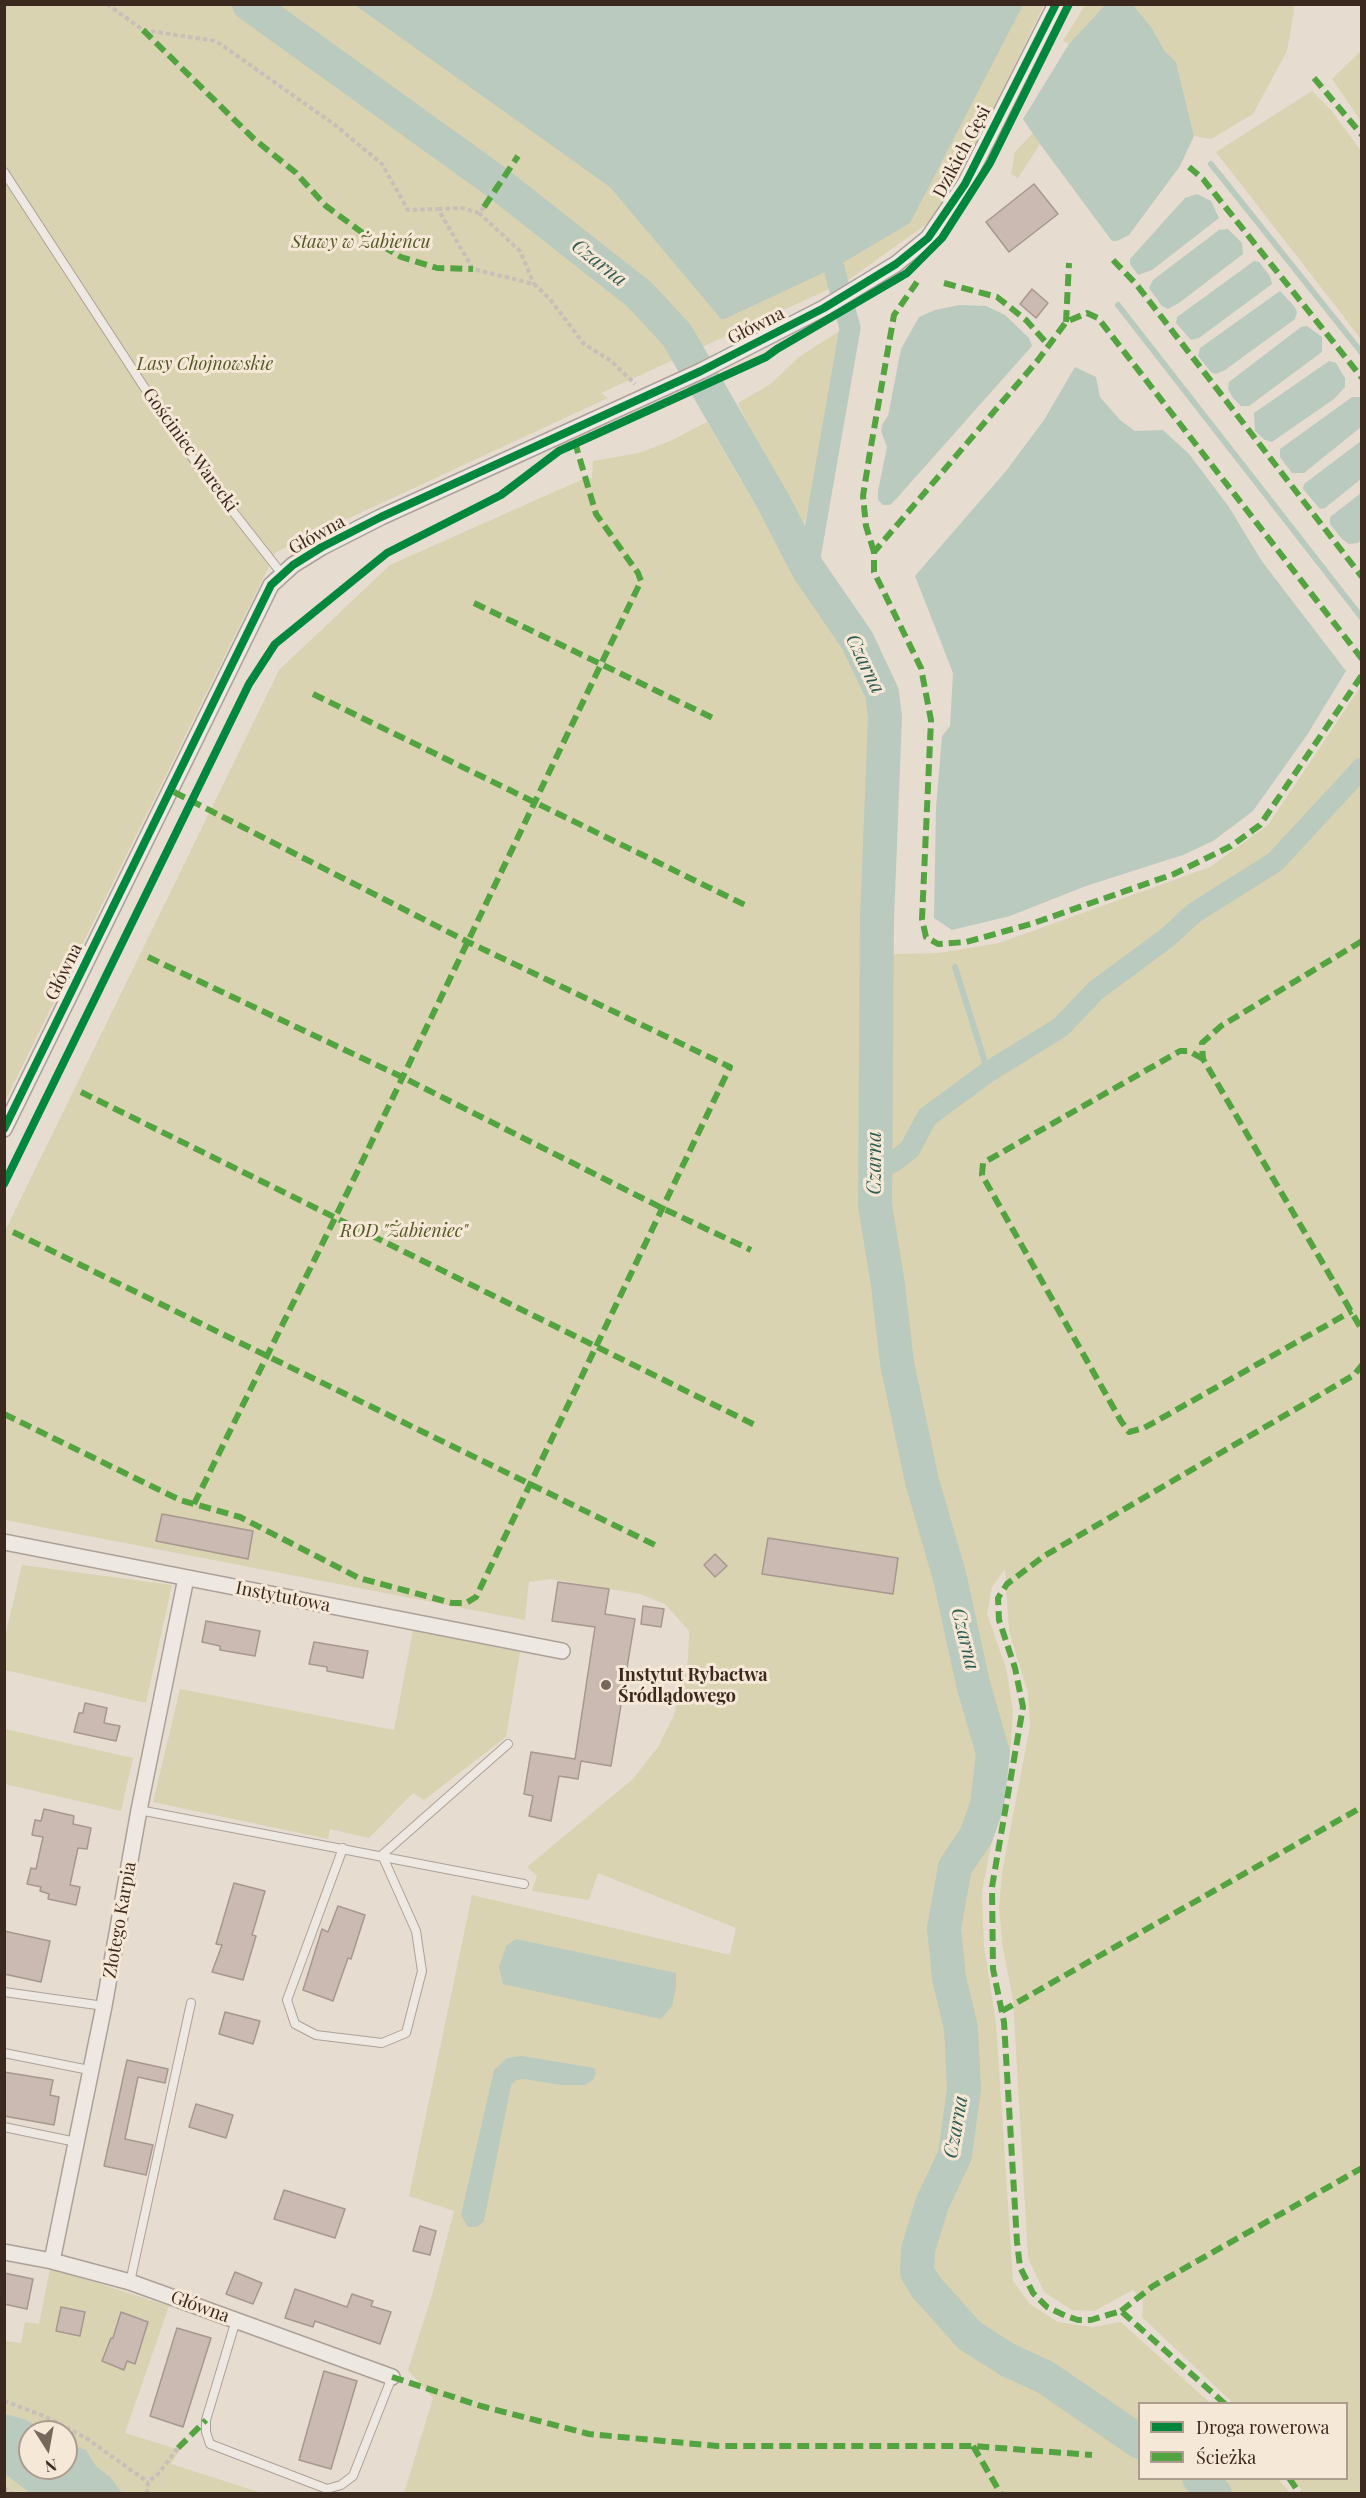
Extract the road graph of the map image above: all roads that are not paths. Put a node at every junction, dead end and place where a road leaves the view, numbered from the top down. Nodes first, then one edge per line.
1 (1056, 4) edge
2 (4, 172) edge
3 (862, 285) joint
4 (282, 573) junction
5 (4, 1129) edge
6 (4, 1542) edge
7 (186, 1578) junction
8 (562, 1651) dead end
9 (508, 1744) dead end
10 (140, 1810) junction
11 (342, 1848) junction
12 (382, 1855) junction
13 (524, 1884) dead end
14 (4, 1992) edge
15 (191, 2003) dead end
16 (104, 2006) junction
17 (4, 2053) edge
18 (89, 2070) junction
19 (4, 2127) edge
20 (76, 2142) junction
21 (4, 2252) edge
22 (51, 2260) junction
23 (130, 2282) junction
24 (236, 2320) junction
25 (392, 2377) joint

1 - 3 street, Dzikich Gęsi
2 - 4 lane, Gościniec Warecki
3 - 4 street, Główna
4 - 5 street, Główna
6 - 7 street, Instytutowa
7 - 8 street, Instytutowa
7 - 10 street, Złotego Karpia
9 - 12 lane
10 - 11 lane
10 - 16 street, Złotego Karpia
11 - 12 lane
11 - 12 lane
12 - 13 lane
14 - 16 lane
15 - 23 lane
16 - 18 street, Złotego Karpia
17 - 18 lane
18 - 20 street, Złotego Karpia
19 - 20 lane
20 - 22 street, Złotego Karpia
21 - 22 street, Główna
22 - 23 street, Główna
23 - 24 street, Główna
24 - 25 street, Główna
24 - 25 lane

